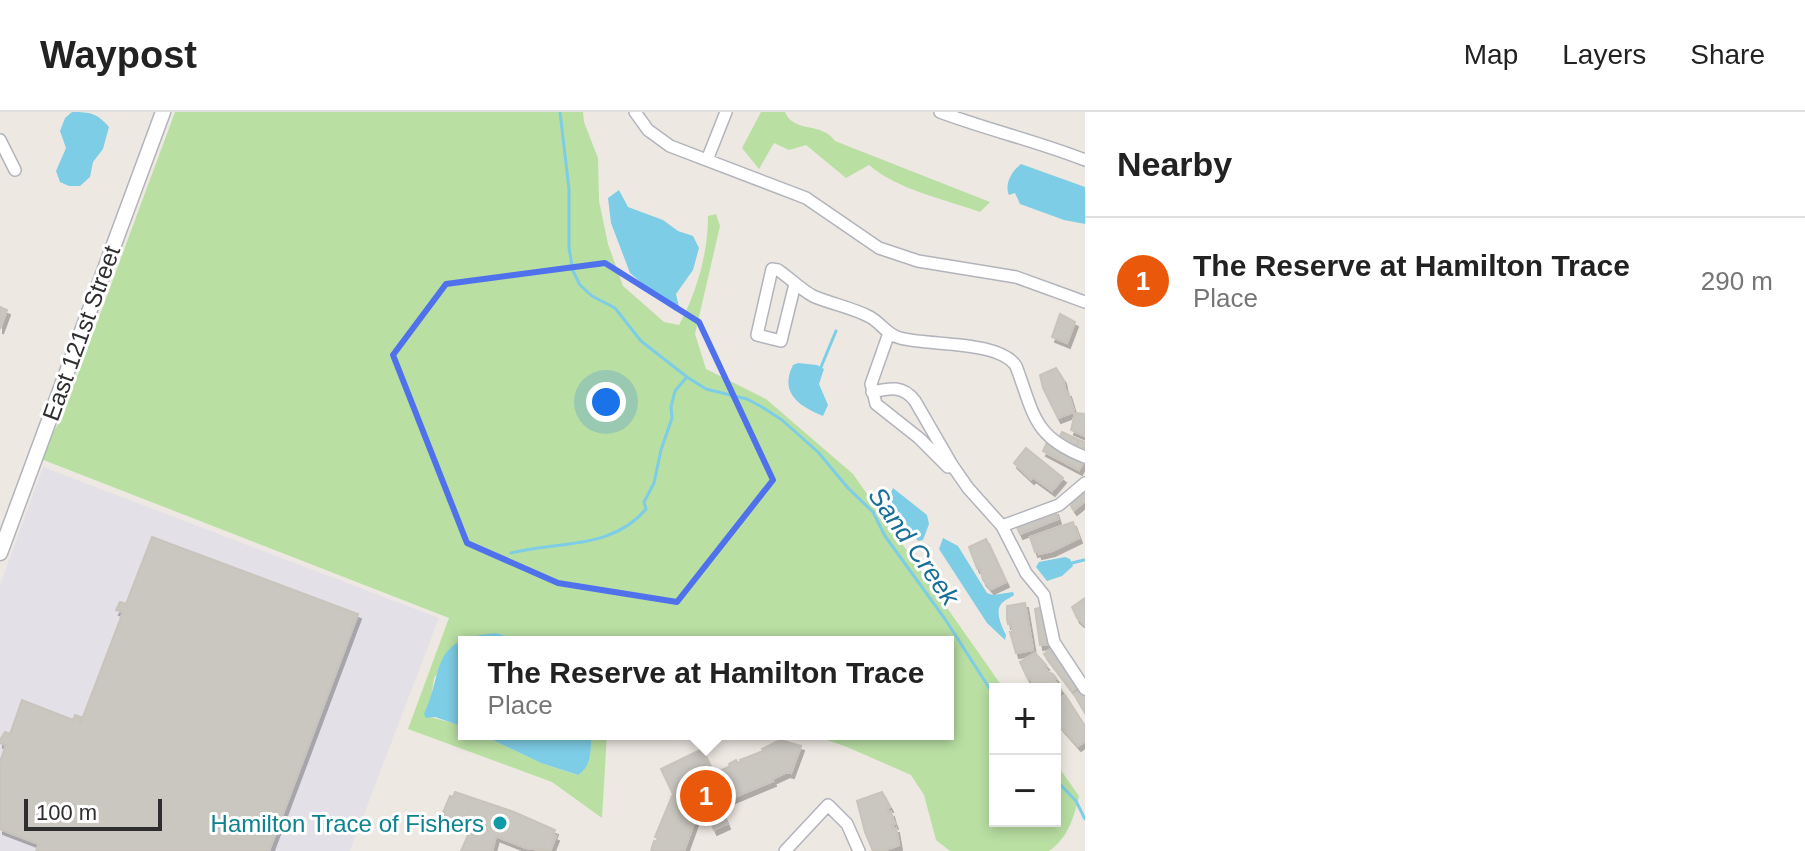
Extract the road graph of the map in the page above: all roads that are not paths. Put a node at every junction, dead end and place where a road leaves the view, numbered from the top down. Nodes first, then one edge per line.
1 (163, 112) edge
2 (635, 112) edge
3 (726, 112) edge
4 (940, 112) edge
5 (0, 140) edge
6 (707, 160) junction
7 (1085, 160) edge
8 (15, 170) dead end
9 (795, 284) junction
10 (1085, 302) edge
11 (889, 333) junction
12 (872, 392) junction
13 (1085, 457) edge
14 (1085, 483) edge
15 (968, 488) junction
16 (1002, 526) junction
17 (0, 553) edge
18 (1085, 689) edge
19 (785, 851) edge
20 (859, 851) edge

1 - 17 street, East 121st Street
2 - 6 street
3 - 6 street
4 - 7 street
5 - 8 street
6 - 10 street
9 - 9 street
9 - 11 street
11 - 12 street
11 - 13 street
12 - 15 street
12 - 15 street
14 - 16 street
15 - 16 street
16 - 18 street
19 - 20 street

